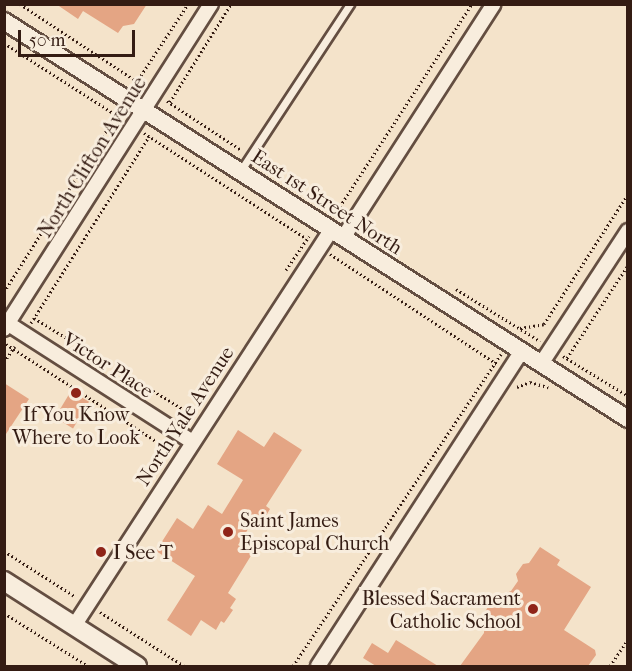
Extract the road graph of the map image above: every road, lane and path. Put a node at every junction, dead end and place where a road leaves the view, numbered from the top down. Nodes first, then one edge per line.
1 (20, 4) edge
2 (188, 4) edge
3 (211, 4) edge
4 (231, 4) edge
5 (350, 4) edge
6 (494, 4) edge
7 (4, 21) edge
8 (4, 43) edge
9 (137, 82) junction
10 (155, 93) junction
11 (126, 99) junction
12 (169, 103) junction
13 (116, 115) junction
14 (152, 115) junction
15 (135, 126) junction
16 (149, 136) junction
17 (250, 156) junction
18 (241, 172) junction
19 (298, 188) dead end
20 (327, 207) dead end
21 (627, 231) edge
22 (344, 233) junction
23 (325, 250) junction
24 (324, 263) dead end
25 (627, 265) edge
26 (452, 286) dead end
27 (4, 292) edge
28 (18, 308) junction
29 (34, 318) junction
30 (6, 324) edge
31 (23, 333) junction
32 (4, 343) edge
33 (551, 348) junction
34 (13, 349) junction
35 (522, 351) junction
36 (567, 358) junction
37 (4, 362) edge
38 (541, 364) junction
39 (506, 376) junction
40 (552, 380) junction
41 (558, 394) dead end
42 (627, 396) edge
43 (193, 415) dead end
44 (627, 419) edge
45 (191, 441) junction
46 (170, 450) dead end
47 (4, 581) edge
48 (106, 602) dead end
49 (100, 612) dead end
50 (4, 613) edge
51 (74, 626) junction
52 (627, 639) edge
53 (88, 666) edge
54 (137, 666) edge
55 (318, 666) edge
56 (610, 666) edge

1 - 9 path
2 - 9 path
3 - 10 street, North Clifton Avenue
4 - 12 path
5 - 17 lane
6 - 22 street, North Yale Avenue
7 - 11 street, East 1st Street North
8 - 13 path
9 - 10 path
9 - 11 path
10 - 12 path
10 - 14 street, North Clifton Avenue
11 - 13 path
11 - 14 street, East 1st Street North
12 - 14 path
12 - 17 path
13 - 15 path
13 - 27 path
14 - 15 street, North Clifton Avenue
14 - 16 path
14 - 18 street, East 1st Street North
15 - 16 path
15 - 28 street, North Clifton Avenue
16 - 23 path
16 - 29 path
17 - 18 lane
17 - 19 path
18 - 22 street, East 1st Street North
20 - 22 path
21 - 33 street
22 - 23 street, North Yale Avenue
22 - 23 path
22 - 35 street, East 1st Street North
23 - 24 path
23 - 39 path
23 - 45 street, North Yale Avenue
25 - 36 path
26 - 33 path
28 - 29 path
28 - 30 street, North Clifton Avenue
29 - 31 path
29 - 43 path
30 - 31 street, Victor Place
31 - 34 path
31 - 45 street, Victor Place
32 - 34 path
33 - 36 path
33 - 38 street
34 - 37 path
34 - 46 path
35 - 38 street, East 1st Street North
35 - 39 street
36 - 40 path
36 - 42 path
38 - 40 street, East 1st Street North
39 - 40 path
39 - 55 street
40 - 41 path
40 - 44 street, East 1st Street North
45 - 51 street, North Yale Avenue
47 - 51 main road
48 - 49 path
50 - 53 path
51 - 54 main road
52 - 56 path

